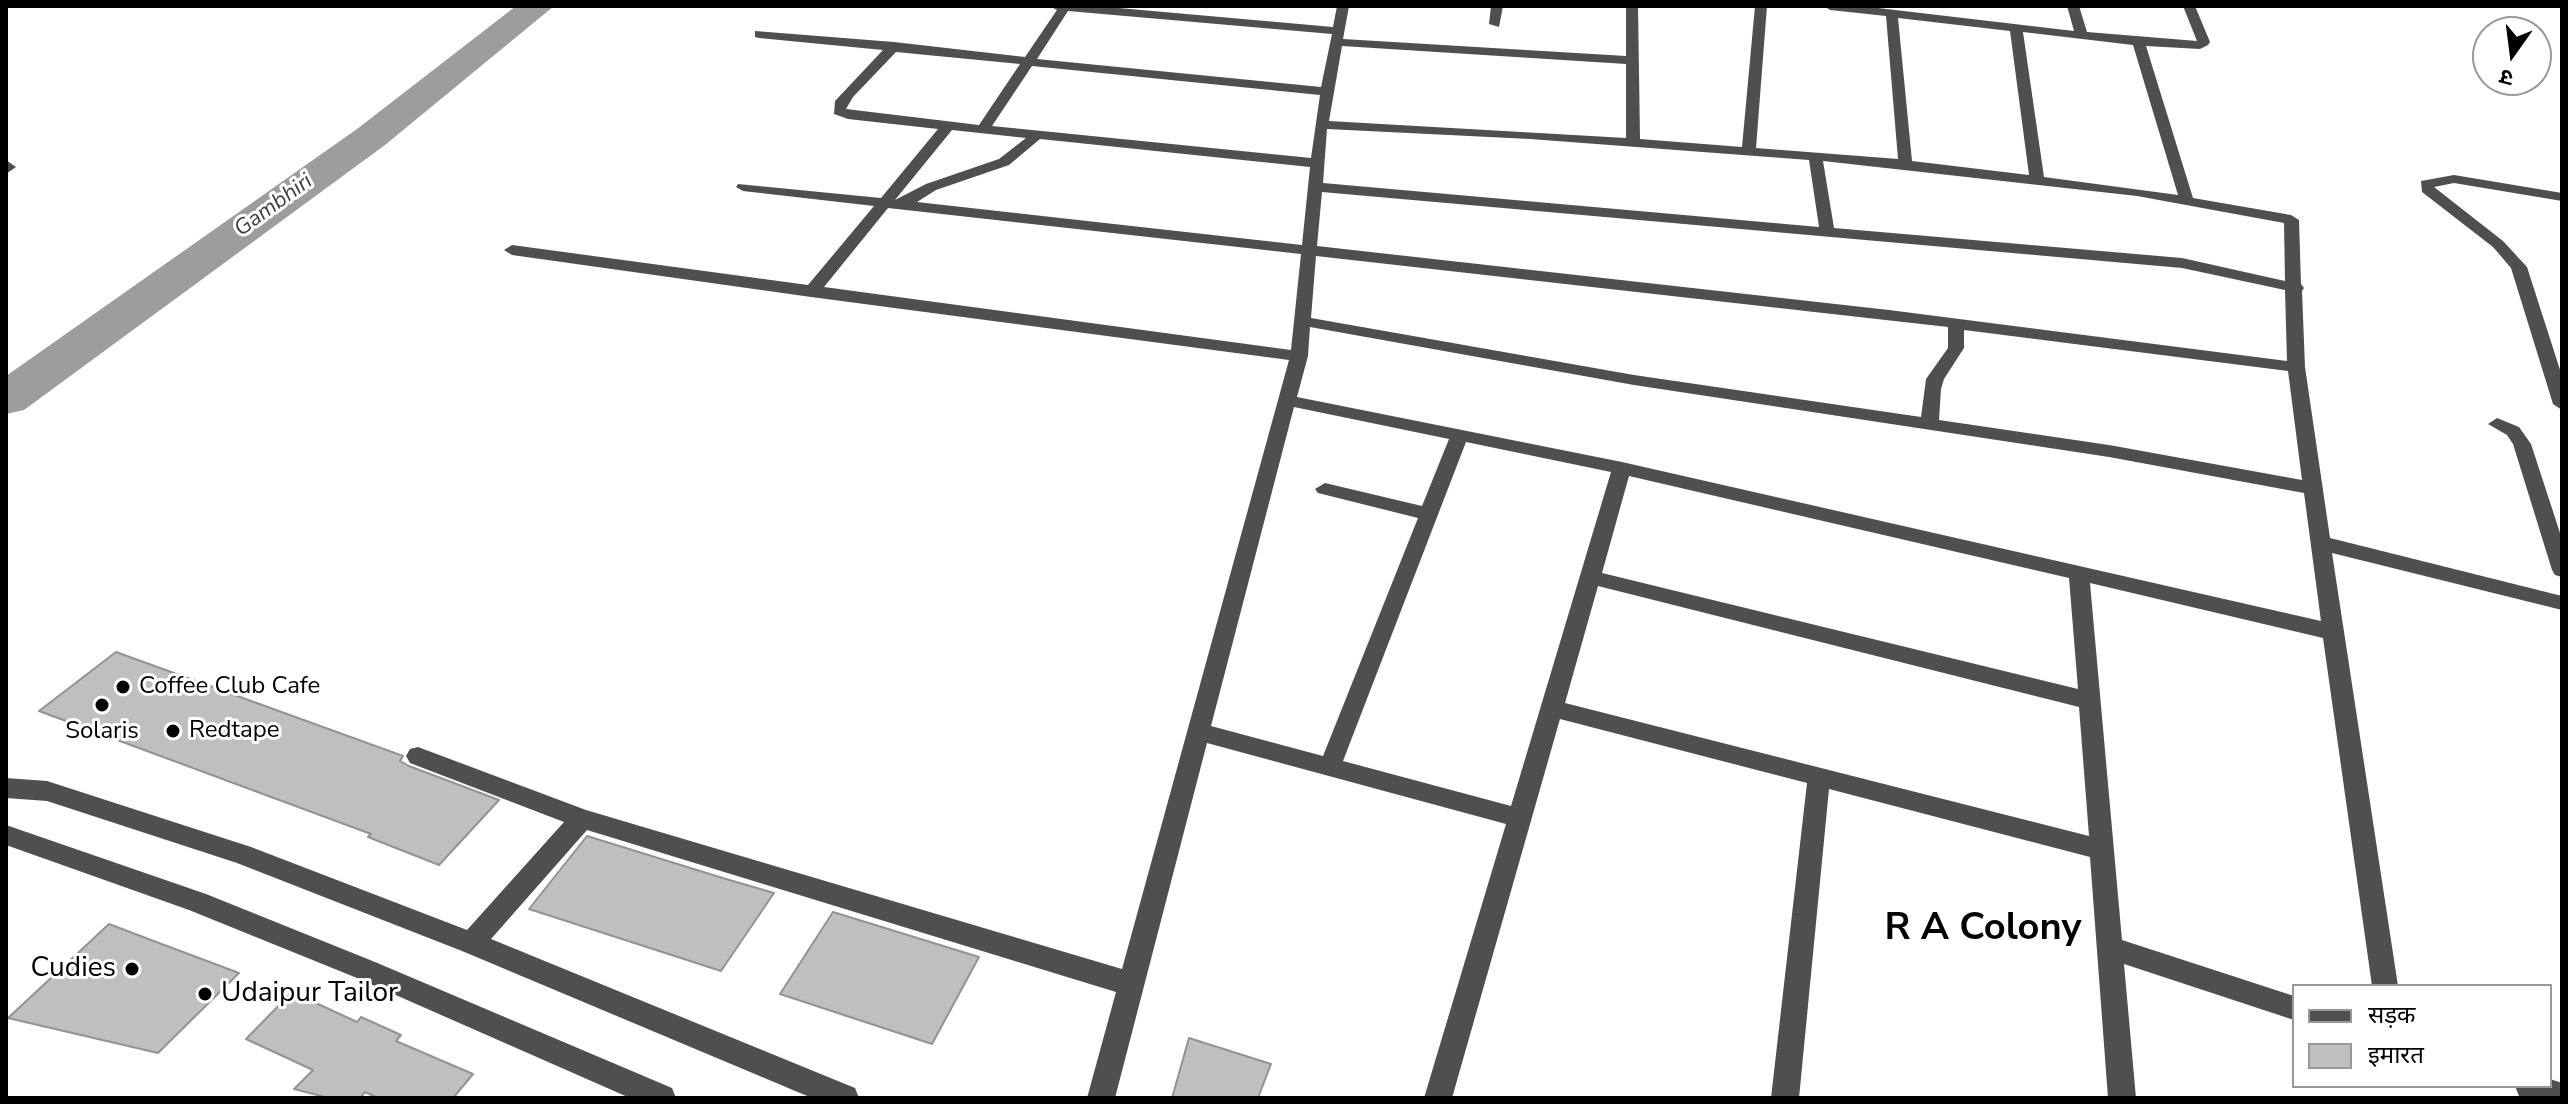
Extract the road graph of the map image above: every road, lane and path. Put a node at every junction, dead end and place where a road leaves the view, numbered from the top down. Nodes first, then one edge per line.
1 (1055, 6) edge
2 (1343, 6) edge
3 (1497, 6) edge
4 (1632, 6) edge
5 (1761, 6) edge
6 (1830, 6) edge
7 (2073, 6) edge
8 (2189, 6) edge
9 (1065, 7) edge
10 (1940, 13) edge
11 (1892, 14) junction
12 (1495, 24) dead end
13 (2016, 29) junction
14 (759, 34) dead end
15 (1338, 36) junction
16 (2082, 37) junction
17 (2138, 42) junction
18 (894, 46) junction
19 (1030, 60) junction
20 (1630, 60) junction
21 (1327, 92) junction
22 (1321, 125) junction
23 (948, 126) junction
24 (983, 130) junction
25 (1037, 135) junction
26 (1633, 142) junction
27 (1749, 151) junction
28 (1815, 156) junction
29 (1317, 163) junction
30 (1905, 164) junction
31 (2037, 177) junction
32 (743, 187) dead end
33 (1315, 187) junction
34 (2562, 197) edge
35 (2187, 201) junction
36 (884, 203) junction
37 (901, 205) junction
38 (1827, 232) junction
39 (1309, 249) junction
40 (512, 250) dead end
41 (2296, 288) junction
42 (811, 292) junction
43 (1302, 321) junction
44 (1956, 324) junction
45 (1299, 356) junction
46 (2296, 367) junction
47 (1286, 400) junction
48 (2562, 404) edge
49 (1930, 423) junction
50 (2497, 424) dead end
51 (1460, 435) junction
52 (1622, 468) junction
53 (2313, 488) junction
54 (1325, 489) dead end
55 (1428, 514) junction
56 (2321, 543) junction
57 (2562, 570) edge
58 (2079, 571) junction
59 (1590, 577) junction
60 (2562, 603) edge
61 (2333, 632) junction
62 (2090, 701) junction
63 (1552, 708) junction
64 (1199, 732) junction
65 (418, 756) dead end
66 (1330, 766) junction
67 (1819, 776) junction
68 (6, 788) edge
69 (1520, 818) junction
70 (582, 819) junction
71 (6, 835) edge
72 (2102, 850) junction
73 (471, 943) junction
74 (2110, 948) junction
75 (1131, 984) junction
76 (2385, 984) edge
77 (2292, 1007) edge
78 (2535, 1088) edge
79 (2562, 1097) edge
80 (662, 1098) edge
81 (845, 1098) edge
82 (1101, 1098) edge
83 (1438, 1098) edge
84 (1785, 1098) edge
85 (2122, 1098) edge

1 - 9 street
2 - 15 street
3 - 12 street
4 - 20 street
5 - 27 street
6 - 11 street
7 - 16 street
8 - 17 street
9 - 15 street
9 - 19 street
10 - 11 street
10 - 13 street
11 - 30 street
13 - 16 street
13 - 31 street
14 - 18 street
15 - 20 street
15 - 21 street
16 - 17 street
17 - 35 street
18 - 19 street
18 - 23 street
19 - 21 street
19 - 24 street
20 - 26 street
21 - 22 street
22 - 26 street
22 - 29 street
23 - 24 street
23 - 36 street
24 - 25 street
25 - 29 street
25 - 37 street
26 - 27 street
27 - 28 street
28 - 30 street
28 - 38 street
29 - 33 street
30 - 31 street
31 - 35 street
32 - 36 street
33 - 38 street
33 - 39 street
34 - 48 street
35 - 41 street
36 - 37 street
36 - 42 street
37 - 39 street
38 - 41 street
39 - 43 street
39 - 44 street
40 - 42 street
41 - 46 street
42 - 45 street
43 - 45 street
43 - 49 street
44 - 46 street
44 - 49 street
45 - 47 street
46 - 53 street
47 - 51 street
47 - 64 street
49 - 53 street
50 - 57 street
51 - 52 street
51 - 55 street
52 - 58 street
52 - 59 street
53 - 56 street
54 - 55 street
55 - 66 street
56 - 60 street
56 - 61 street
58 - 61 street
58 - 62 street
59 - 62 street
59 - 63 street
61 - 76 street
62 - 72 street
63 - 67 street
63 - 69 street
64 - 66 street
64 - 75 street
65 - 70 street
66 - 69 street
67 - 72 street
67 - 84 street
68 - 73 street
69 - 83 street
70 - 73 street
70 - 75 street
71 - 80 street
72 - 74 street
73 - 81 street
74 - 77 street
74 - 85 street
75 - 82 street
78 - 79 street

